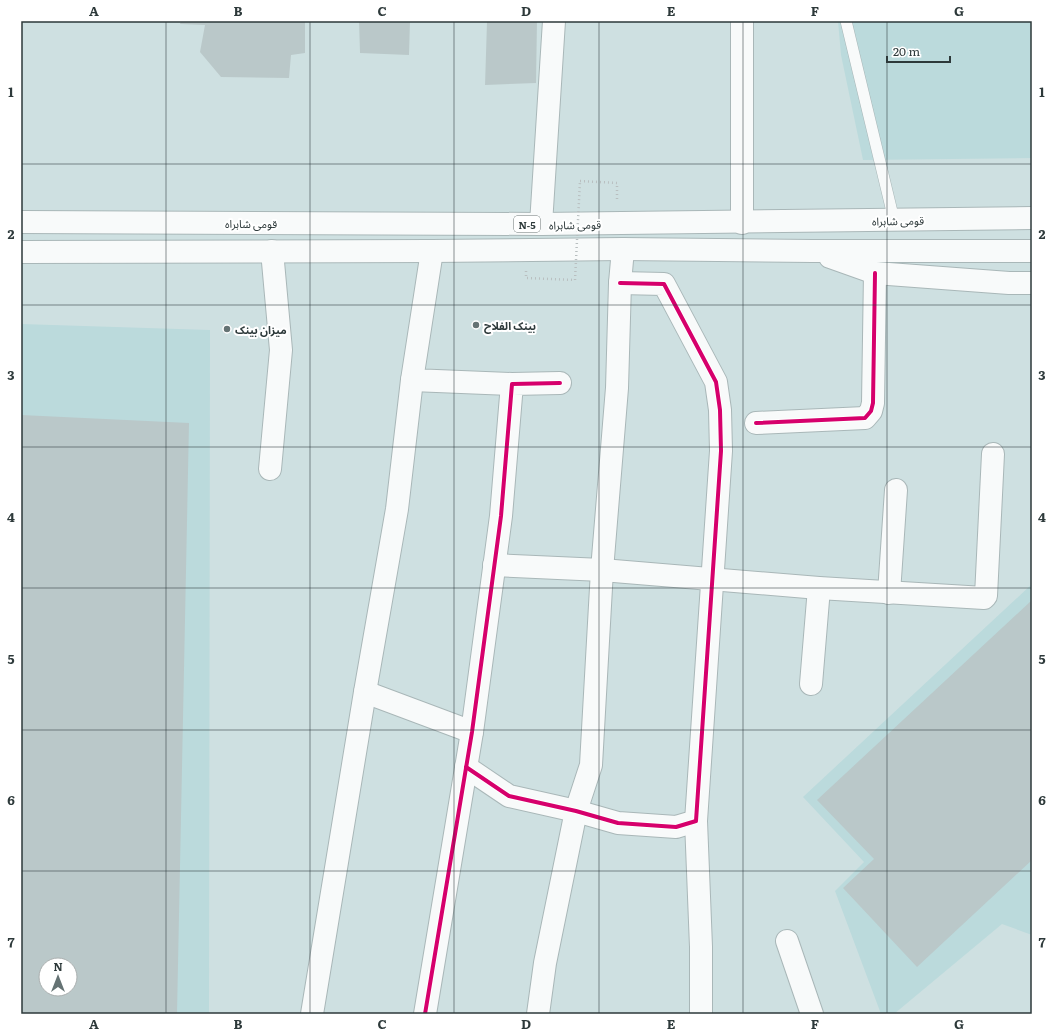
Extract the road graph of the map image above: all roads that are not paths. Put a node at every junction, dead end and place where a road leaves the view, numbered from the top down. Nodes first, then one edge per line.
1 (554, 21) edge
2 (742, 21) edge
3 (846, 21) edge
4 (1032, 218) edge
5 (894, 220) junction
6 (21, 222) edge
7 (742, 223) junction
8 (541, 224) junction
9 (623, 249) junction
10 (272, 251) junction
11 (1032, 251) edge
12 (21, 252) edge
13 (432, 252) junction
14 (813, 252) junction
15 (875, 273) junction
16 (620, 283) junction
17 (1032, 283) edge
18 (412, 380) junction
19 (560, 383) dead end
20 (512, 384) junction
21 (756, 423) dead end
22 (993, 454) dead end
23 (270, 469) dead end
24 (896, 490) dead end
25 (494, 565) junction
26 (602, 570) junction
27 (712, 580) junction
28 (819, 588) junction
29 (889, 593) junction
30 (811, 684) dead end
31 (365, 692) junction
32 (472, 732) junction
33 (466, 767) junction
34 (576, 811) junction
35 (696, 821) junction
36 (787, 941) dead end
37 (312, 1014) edge
38 (425, 1014) edge
39 (538, 1014) edge
40 (700, 1014) edge
41 (812, 1014) edge

1 - 8 main road
2 - 7 main road
3 - 5 lane
4 - 5 main road, قومی شاہراہ / N-5
5 - 7 main road, قومی شاہراہ / N-5
6 - 8 main road, قومی شاہراہ / N-5
7 - 8 main road, قومی شاہراہ / N-5
9 - 13 main road
9 - 14 main road
9 - 16 main road
10 - 12 main road
10 - 13 main road
10 - 23 main road
11 - 14 main road
13 - 18 main road
14 - 15 main road
15 - 17 main road
15 - 21 main road
16 - 26 main road
16 - 27 main road
18 - 20 main road
18 - 31 main road
19 - 20 main road
20 - 25 main road
22 - 29 main road
24 - 29 main road
25 - 26 main road
25 - 32 main road
26 - 27 main road
26 - 34 main road
27 - 28 main road
27 - 35 main road
28 - 29 main road
28 - 30 main road
31 - 32 main road
31 - 37 main road
32 - 33 main road
33 - 34 main road
33 - 38 main road
34 - 35 main road
34 - 39 main road
35 - 40 main road
36 - 41 main road

